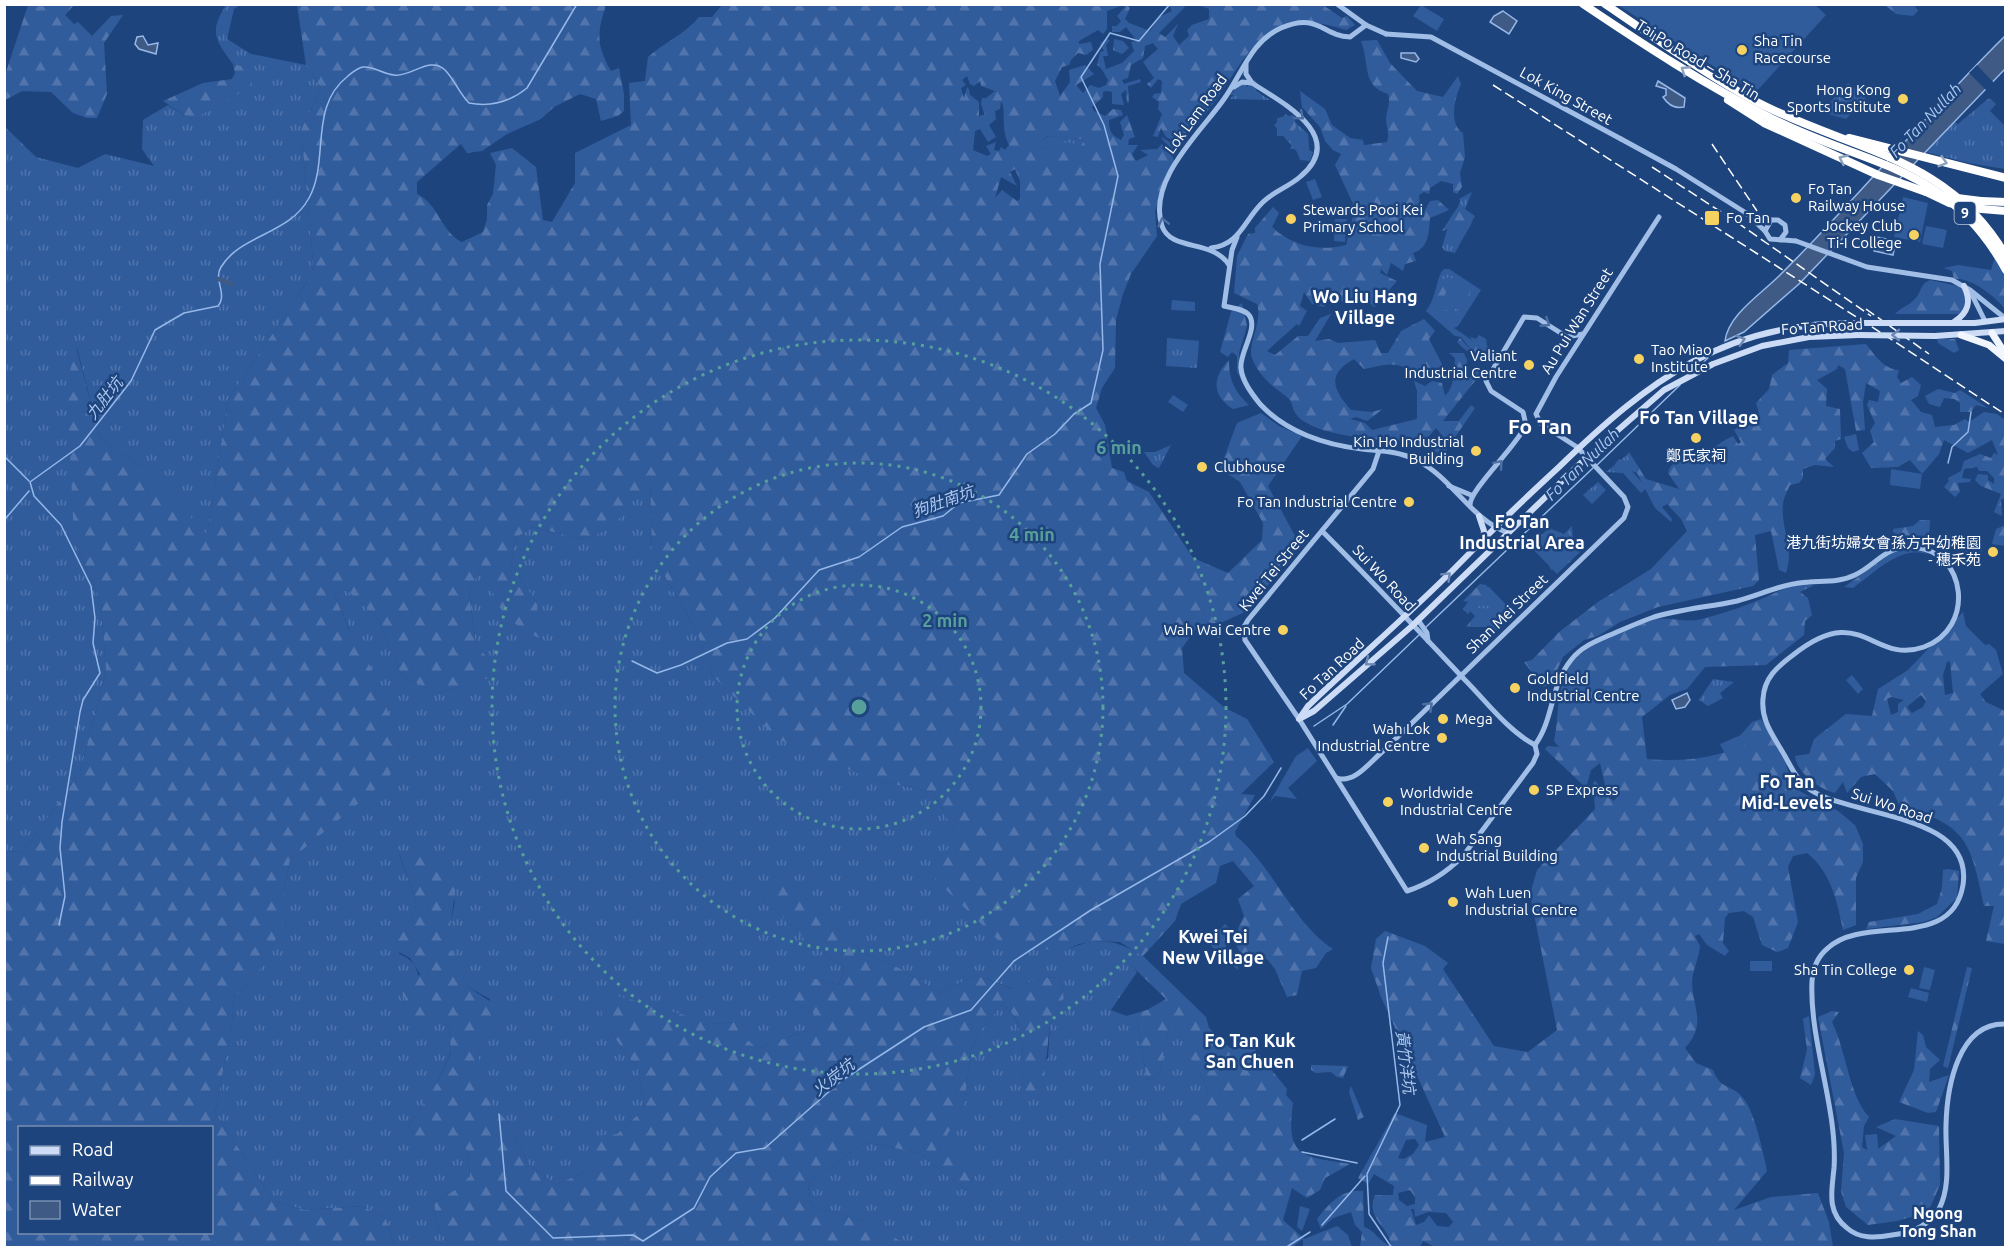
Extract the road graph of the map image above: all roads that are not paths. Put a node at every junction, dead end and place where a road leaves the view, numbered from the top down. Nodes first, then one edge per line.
1 (1337, 4) edge
2 (1583, 4) edge
3 (1605, 4) edge
4 (1366, 25) junction
5 (1246, 62) junction
6 (1252, 83) junction
7 (1708, 85) junction
8 (1232, 88) junction
9 (1841, 137) junction
10 (1885, 159) junction
11 (1909, 170) junction
12 (2006, 176) edge
13 (2006, 202) edge
14 (1981, 205) junction
15 (2006, 211) edge
16 (1746, 213) junction
17 (1659, 217) dead end
18 (1771, 220) junction
19 (1786, 228) junction
20 (1765, 231) junction
21 (1238, 237) junction
22 (1780, 240) junction
23 (1799, 242) junction
24 (1209, 249) junction
25 (2006, 256) edge
26 (1230, 266) junction
27 (2006, 270) edge
28 (1967, 288) junction
29 (2006, 319) edge
30 (1985, 321) junction
31 (1953, 323) junction
32 (2006, 331) edge
33 (1992, 333) junction
34 (1584, 334) junction
35 (1961, 335) junction
36 (1567, 337) junction
37 (1571, 354) junction
38 (2006, 357) edge
39 (1538, 406) junction
40 (1519, 409) junction
41 (1541, 424) junction
42 (1524, 430) junction
43 (1577, 447) junction
44 (1379, 451) junction
45 (1587, 457) junction
46 (1449, 486) junction
47 (1471, 495) junction
48 (1470, 507) junction
49 (1479, 516) junction
50 (1495, 528) junction
51 (1322, 531) junction
52 (1508, 533) junction
53 (1483, 540) junction
54 (1405, 617) junction
55 (1417, 626) junction
56 (1461, 675) junction
57 (1299, 719) junction
58 (1535, 745) junction
59 (1337, 778) junction
60 (2006, 1024) edge

1 - 4 street, Lok King Street
7 -> 2 highway, Tai Po Road – Sha Tin / 9
3 - 9 highway, Tai Po Road – Sha Tin / 9
4 - 5 street, Lok Lam Road
4 - 16 street, Lok King Street, bridge
5 - 6 street
5 - 8 street, Lok Lam Road
6 - 8 street
6 -> 21 street
7 - 10 highway, Tai Po Road – Sha Tin / 9
14 -> 7 highway, bridge
24 -> 8 street, Lok Lam Road
9 - 10 highway, Tai Po Road – Sha Tin / 9
9 -> 12 highway
10 - 11 highway, Tai Po Road – Sha Tin / 9
11 - 25 highway, Tai Po Road – Sha Tin / 9
11 - 27 highway, Tai Po Road – Sha Tin / 9
13 - 14 highway
14 - 15 highway
16 - 18 street, Lok King Street, bridge
16 - 20 street, Lok King Street, bridge
17 - 34 street, Au Pui Wan Street
18 - 19 street, bridge
18 - 20 street, bridge
19 - 22 street, bridge
19 - 23 street, bridge
20 - 22 street, bridge
21 - 24 street
21 - 26 street
22 - 23 street, bridge
23 - 28 street
24 - 26 street, Lok Lam Road
26 - 44 street
28 - 29 street
28 - 30 street
28 - 31 main road
29 - 30 main road, Fo Tan Road
30 - 31 main road, Fo Tan Road
30 - 33 main road
43 -> 31 main road, Fo Tan Road, bridge
32 - 33 main road, Fo Tan Road
33 - 35 main road, Fo Tan Road
33 - 38 highway
34 - 36 street
34 - 37 street, Au Pui Wan Street
35 - 38 highway
35 -> 45 main road, Fo Tan Road, bridge
36 - 37 street
40 -> 36 street
37 - 39 street, Au Pui Wan Street
39 - 40 street
39 - 41 street
40 - 42 street
41 - 42 street
41 - 43 street, Shan Mei Street
47 -> 42 street
43 - 45 street, Shan Mei Street
43 - 50 main road, Fo Tan Road
44 - 46 street
44 - 51 street, Kwei Tei Street
45 - 52 main road, Fo Tan Road
45 - 56 street, Shan Mei Street
46 - 47 street
46 - 48 street
47 - 48 street
48 - 49 street
49 - 50 street
49 - 53 main road
50 - 52 street
50 - 53 main road, Fo Tan Road
51 - 54 street, Sui Wo Road
51 - 57 street, Kwei Tei Street
52 - 55 main road, Fo Tan Road
54 -> 53 main road, Fo Tan Road
54 - 55 street, Sui Wo Road
54 - 57 main road, Fo Tan Road
55 - 56 street, Sui Wo Road
55 -> 57 main road, Fo Tan Road
56 - 58 street, Sui Wo Road
59 -> 56 street, Shan Mei Street
57 - 59 street, Kwei Tei Street
58 - 59 street, Kwei Tei Street
58 - 60 street, Sui Wo Road

